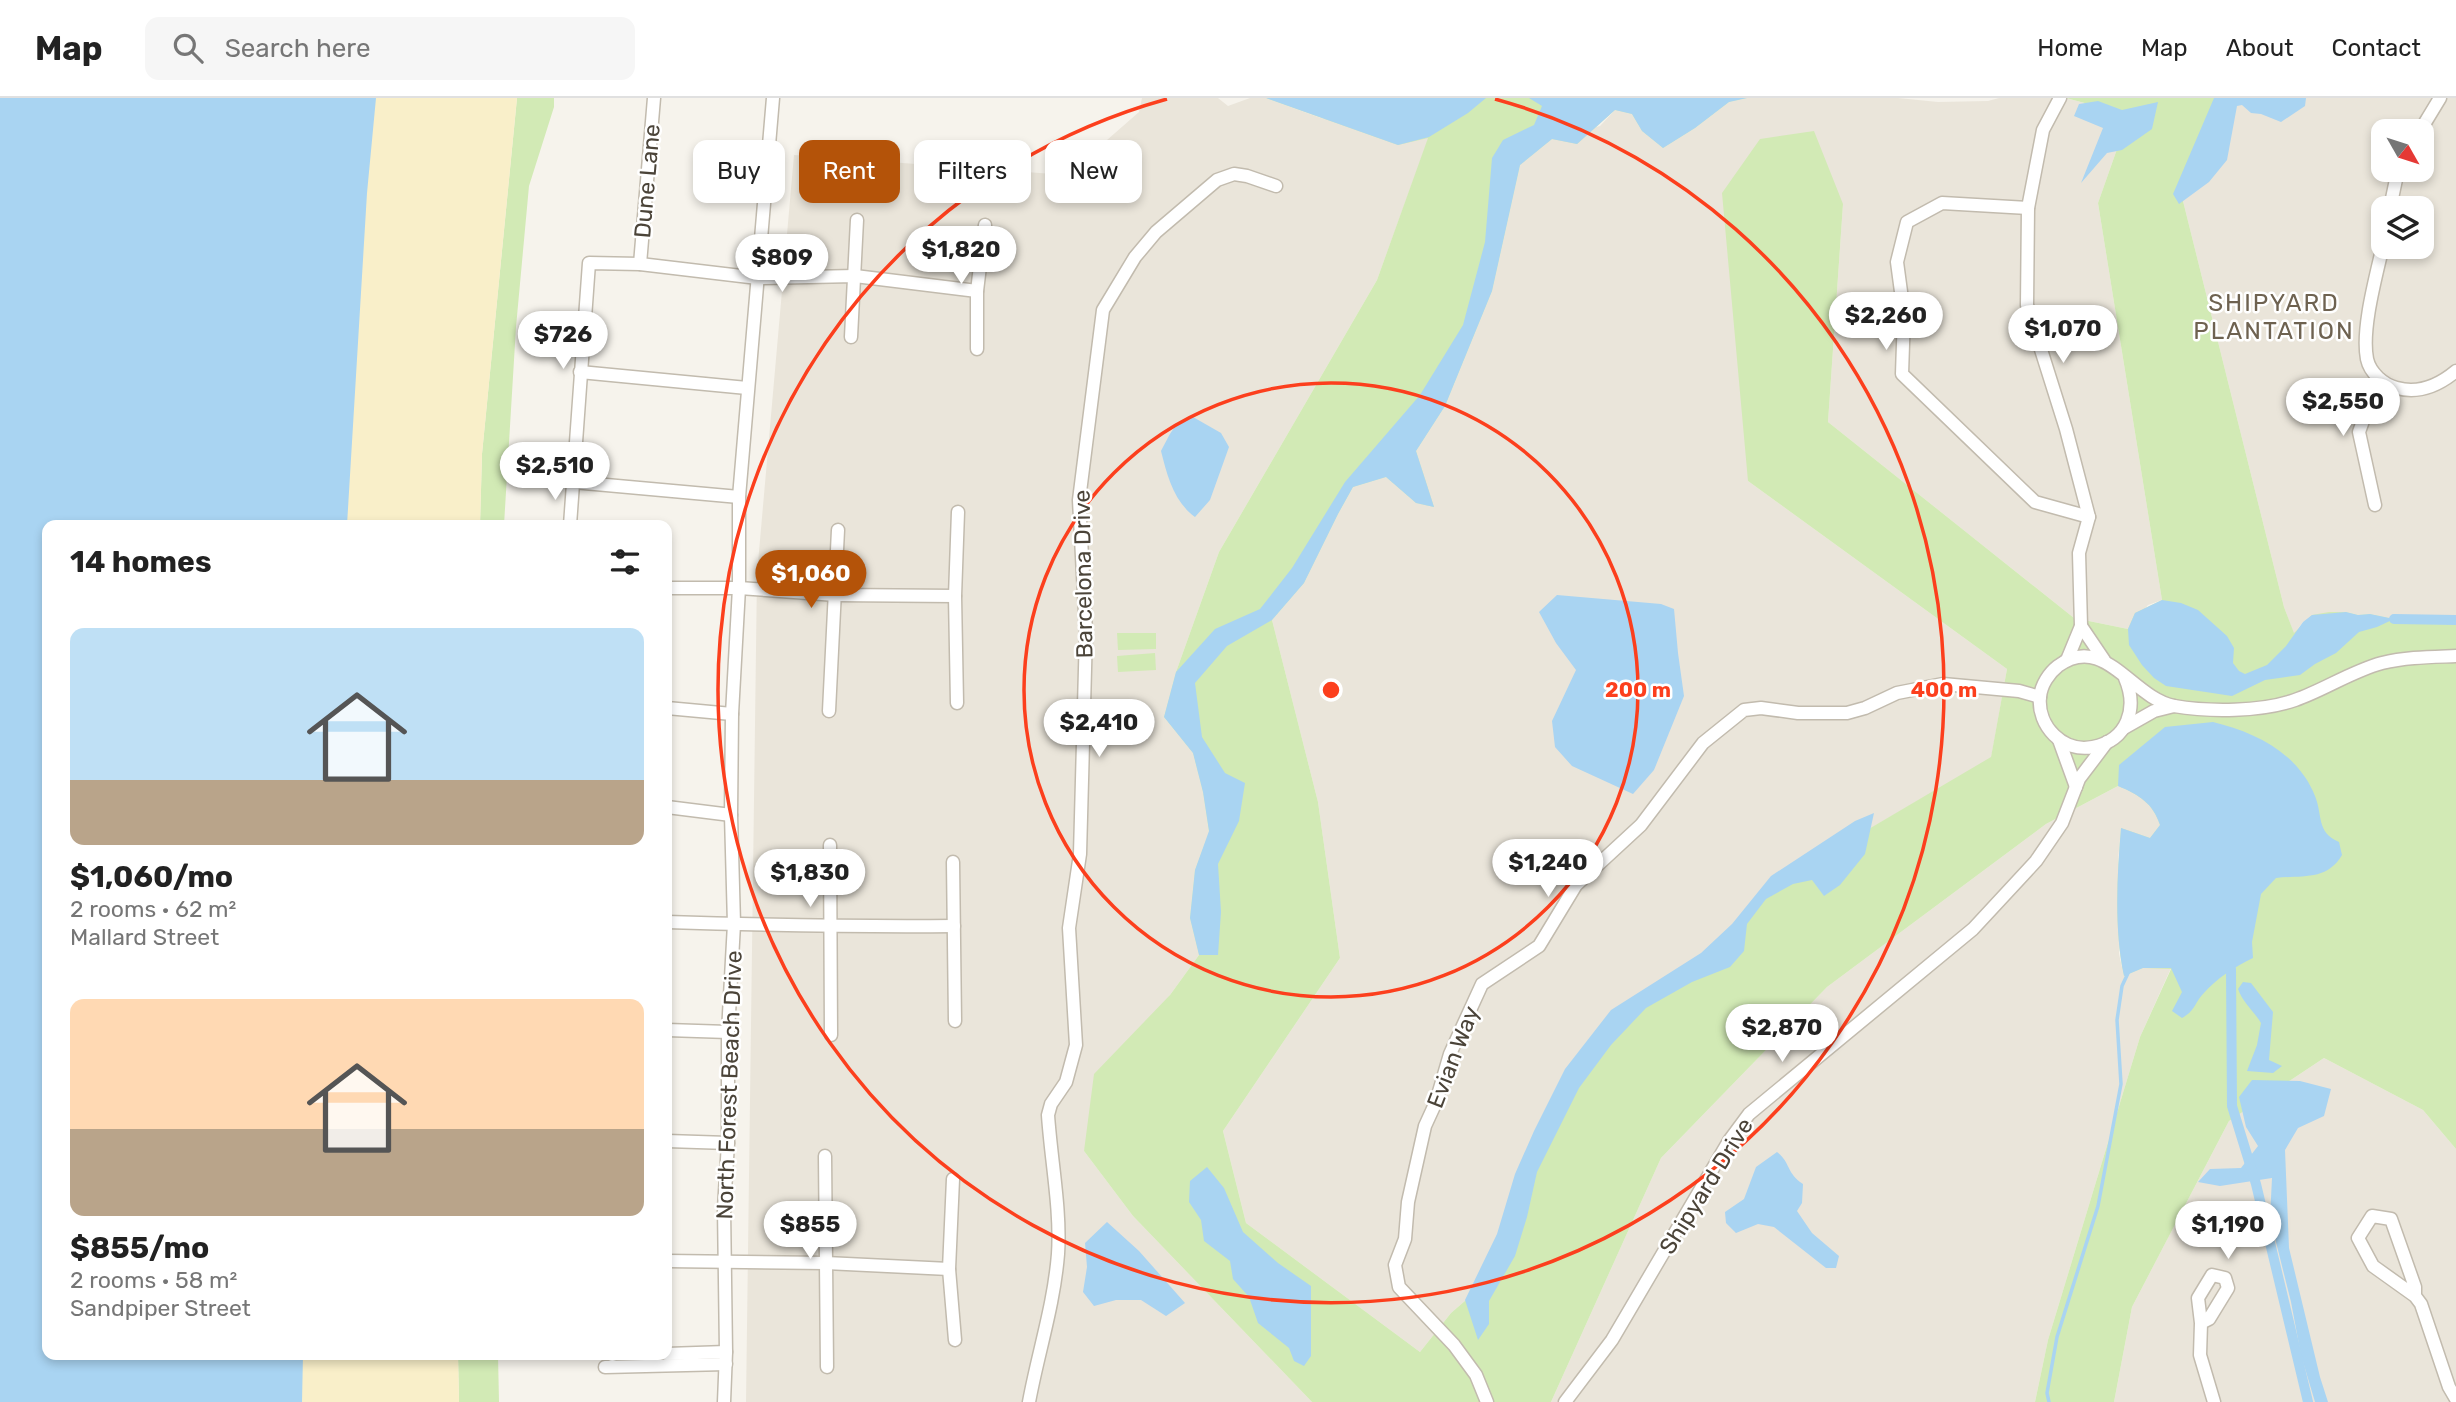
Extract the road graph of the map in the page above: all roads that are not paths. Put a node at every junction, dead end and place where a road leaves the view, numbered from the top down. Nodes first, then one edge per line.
1 (654, 98) edge
2 (773, 98) edge
3 (2060, 98) edge
4 (2440, 98) edge
5 (2427, 119) edge
6 (1276, 186) dead end
7 (2028, 208) junction
8 (857, 220) dead end
9 (985, 225) dead end
10 (2380, 259) edge
11 (640, 264) junction
12 (855, 276) junction
13 (758, 278) junction
14 (977, 291) junction
15 (851, 337) dead end
16 (977, 349) dead end
17 (2456, 371) edge
18 (580, 372) junction
19 (2385, 385) junction
20 (747, 388) junction
21 (573, 482) junction
22 (739, 497) junction
23 (2375, 505) dead end
24 (958, 512) dead end
25 (2089, 517) junction
26 (570, 520) edge
27 (838, 530) dead end
28 (672, 588) edge
29 (739, 588) junction
30 (835, 595) junction
31 (955, 596) junction
32 (2081, 626) junction
33 (2456, 656) edge
34 (2067, 660) junction
35 (2105, 660) junction
36 (2125, 678) junction
37 (2040, 697) junction
38 (957, 703) dead end
39 (2174, 706) junction
40 (672, 708) edge
41 (829, 710) dead end
42 (732, 714) junction
43 (2122, 729) junction
44 (2059, 740) junction
45 (2107, 742) junction
46 (2076, 787) junction
47 (672, 808) edge
48 (731, 815) junction
49 (830, 845) dead end
50 (953, 862) dead end
51 (672, 922) edge
52 (734, 924) junction
53 (954, 926) junction
54 (829, 927) junction
55 (956, 1021) dead end
56 (672, 1031) edge
57 (728, 1032) junction
58 (831, 1035) dead end
59 (672, 1142) edge
60 (727, 1143) junction
61 (825, 1156) dead end
62 (953, 1178) dead end
63 (672, 1261) edge
64 (724, 1262) junction
65 (826, 1263) junction
66 (949, 1269) junction
67 (2415, 1296) junction
68 (2201, 1323) dead end
69 (955, 1340) dead end
70 (672, 1354) edge
71 (726, 1358) junction
72 (605, 1367) dead end
73 (827, 1367) dead end
74 (2456, 1399) edge
75 (724, 1402) edge
76 (1029, 1402) edge
77 (1487, 1402) edge
78 (1566, 1402) edge
79 (2214, 1402) edge

1 - 11 street, Dune Lane
2 - 13 street, North Forest Beach Drive
3 - 7 street
4 - 5 street
6 - 76 street, Barcelona Drive
7 - 25 street
7 - 25 street
8 - 12 street
9 - 14 street
10 - 19 street
11 - 13 street
11 - 18 street
12 - 13 street
12 - 14 street
12 - 15 street
13 - 20 street, North Forest Beach Drive
14 - 16 street
17 - 19 street
18 - 20 street
18 - 21 street
19 - 23 street
20 - 22 street, North Forest Beach Drive
21 - 22 street
21 - 26 street
22 - 29 street, North Forest Beach Drive
24 - 31 street
25 - 32 street
27 - 30 street
28 - 29 street
29 - 30 street
29 - 42 street, North Forest Beach Drive
30 - 31 street
30 - 41 street
31 - 38 street
32 - 34 street
32 - 35 street
33 - 39 street
34 - 35 street
34 - 37 street
35 - 36 street
36 - 39 street
36 - 43 street
37 - 44 street
37 - 77 street, Evian Way
39 - 43 street
40 - 42 street
42 - 48 street, North Forest Beach Drive
43 - 45 street
44 - 45 street
44 - 46 street
45 - 46 street, Shipyard Drive
46 - 78 street, Shipyard Drive
47 - 48 street
48 - 52 street, North Forest Beach Drive
49 - 54 street
50 - 53 street
51 - 52 street
52 - 54 street
52 - 57 street, North Forest Beach Drive
53 - 54 street
53 - 55 street
54 - 58 street
56 - 57 street
57 - 60 street, North Forest Beach Drive
59 - 60 street
60 - 64 street, North Forest Beach Drive
61 - 65 street
62 - 66 street
63 - 64 street
64 - 65 street
64 - 71 street, North Forest Beach Drive
65 - 66 street
65 - 73 street
66 - 69 street
67 - 67 street
67 - 74 street
68 - 79 street
70 - 71 street
71 - 72 street
71 - 75 street, North Forest Beach Drive

